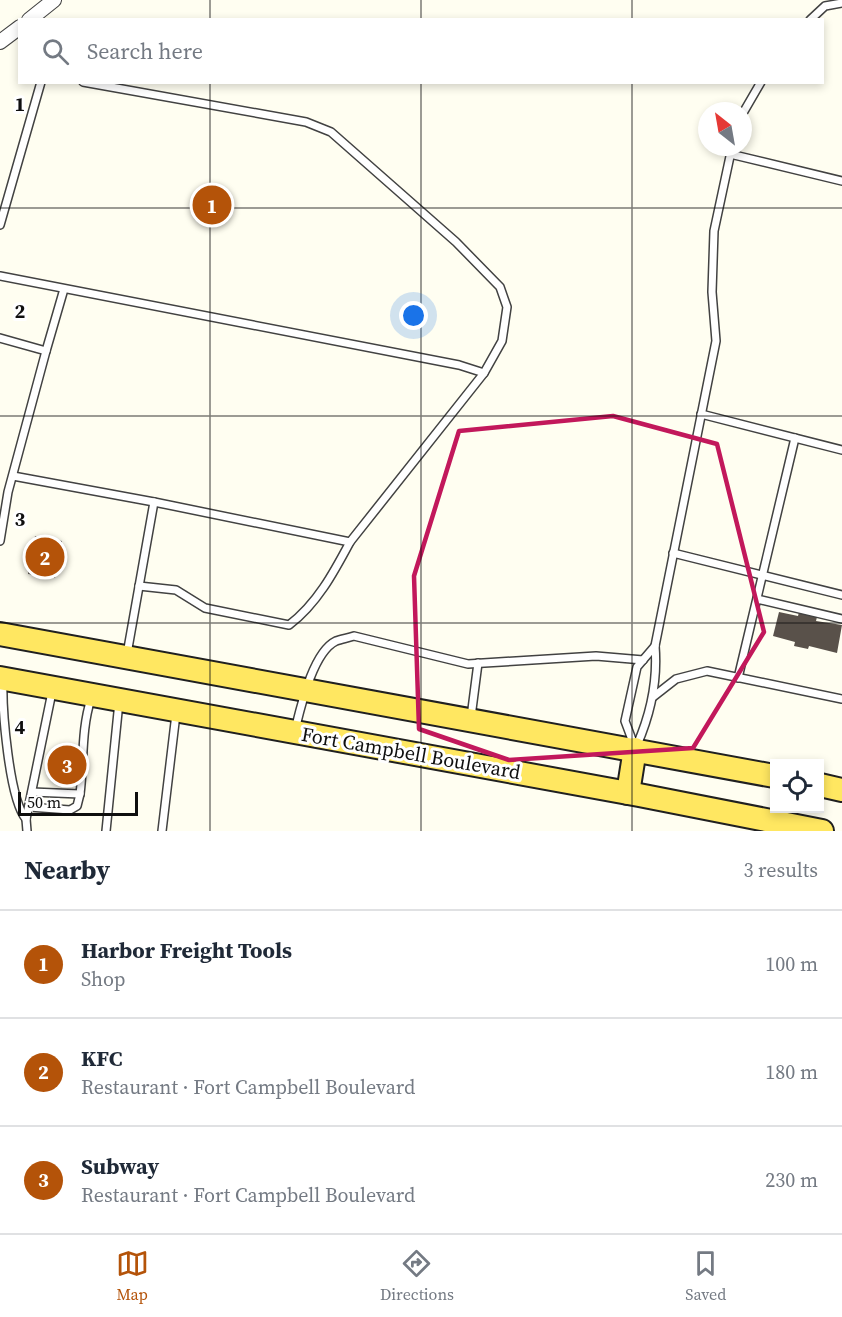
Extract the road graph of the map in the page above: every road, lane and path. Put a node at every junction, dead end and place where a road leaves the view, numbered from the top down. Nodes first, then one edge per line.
1 (54, 0) edge
2 (842, 3) edge
3 (32, 18) edge
4 (812, 18) edge
5 (16, 32) edge
6 (0, 42) edge
7 (40, 84) edge
8 (93, 84) edge
9 (760, 84) edge
10 (749, 102) edge
11 (730, 156) edge
12 (752, 156) edge
13 (842, 181) edge
14 (0, 225) edge
15 (0, 276) edge
16 (64, 289) junction
17 (0, 338) edge
18 (46, 351) junction
19 (484, 373) junction
20 (700, 414) junction
21 (795, 438) junction
22 (842, 450) edge
23 (13, 476) junction
24 (154, 502) junction
25 (0, 541) edge
26 (350, 542) junction
27 (674, 553) junction
28 (763, 576) junction
29 (139, 586) junction
30 (842, 595) edge
31 (757, 599) junction
32 (842, 619) edge
33 (0, 634) edge
34 (656, 646) junction
35 (126, 656) junction
36 (643, 660) junction
37 (478, 663) junction
38 (1, 678) edge
39 (738, 678) junction
40 (53, 688) junction
41 (306, 689) junction
42 (93, 695) junction
43 (653, 697) junction
44 (842, 699) edge
45 (119, 700) junction
46 (176, 710) junction
47 (2, 715) edge
48 (471, 719) junction
49 (294, 732) junction
50 (635, 749) junction
51 (770, 775) edge
52 (824, 786) edge
53 (842, 790) edge
54 (32, 792) junction
55 (628, 793) junction
56 (80, 794) junction
57 (29, 807) junction
58 (26, 819) junction
59 (27, 831) edge
60 (106, 831) edge
61 (162, 831) edge
62 (822, 831) edge

1 - 3 street
2 - 4 lane
5 - 6 street
7 - 14 lane
8 - 19 lane
9 - 10 lane
11 - 20 lane
12 - 13 lane
15 - 16 lane
16 - 18 lane
16 - 19 lane
17 - 18 lane
18 - 23 lane
19 - 26 lane
20 - 21 lane
20 - 27 lane
21 - 22 lane
21 - 28 lane
23 - 24 lane
23 - 25 lane
24 - 26 lane
24 - 29 lane
26 - 29 lane
27 - 28 lane
27 - 34 lane
28 - 30 lane
28 - 31 lane
29 - 35 lane
31 - 32 lane
31 - 39 lane
33 - 35 main road
34 - 36 lane
34 - 43 lane
35 - 41 main road
36 - 37 lane
36 - 50 lane
37 - 41 lane
37 - 48 lane
38 - 40 main road, Fort Campbell Boulevard
38 - 47 lane
39 - 43 lane
39 - 44 lane
40 - 42 main road, Fort Campbell Boulevard
40 - 54 lane
41 - 48 main road
41 - 49 lane
42 - 45 main road, Fort Campbell Boulevard
42 - 56 lane
43 - 50 lane
45 - 46 main road, Fort Campbell Boulevard
45 - 60 lane
46 - 49 main road, Fort Campbell Boulevard
46 - 61 lane
47 - 58 lane
48 - 50 main road
49 - 55 main road, Fort Campbell Boulevard
50 - 51 main road
50 - 55 main road
52 - 53 main road
54 - 56 lane
54 - 57 lane
55 - 62 main road, Fort Campbell Boulevard
56 - 57 lane
57 - 58 lane
58 - 59 lane

